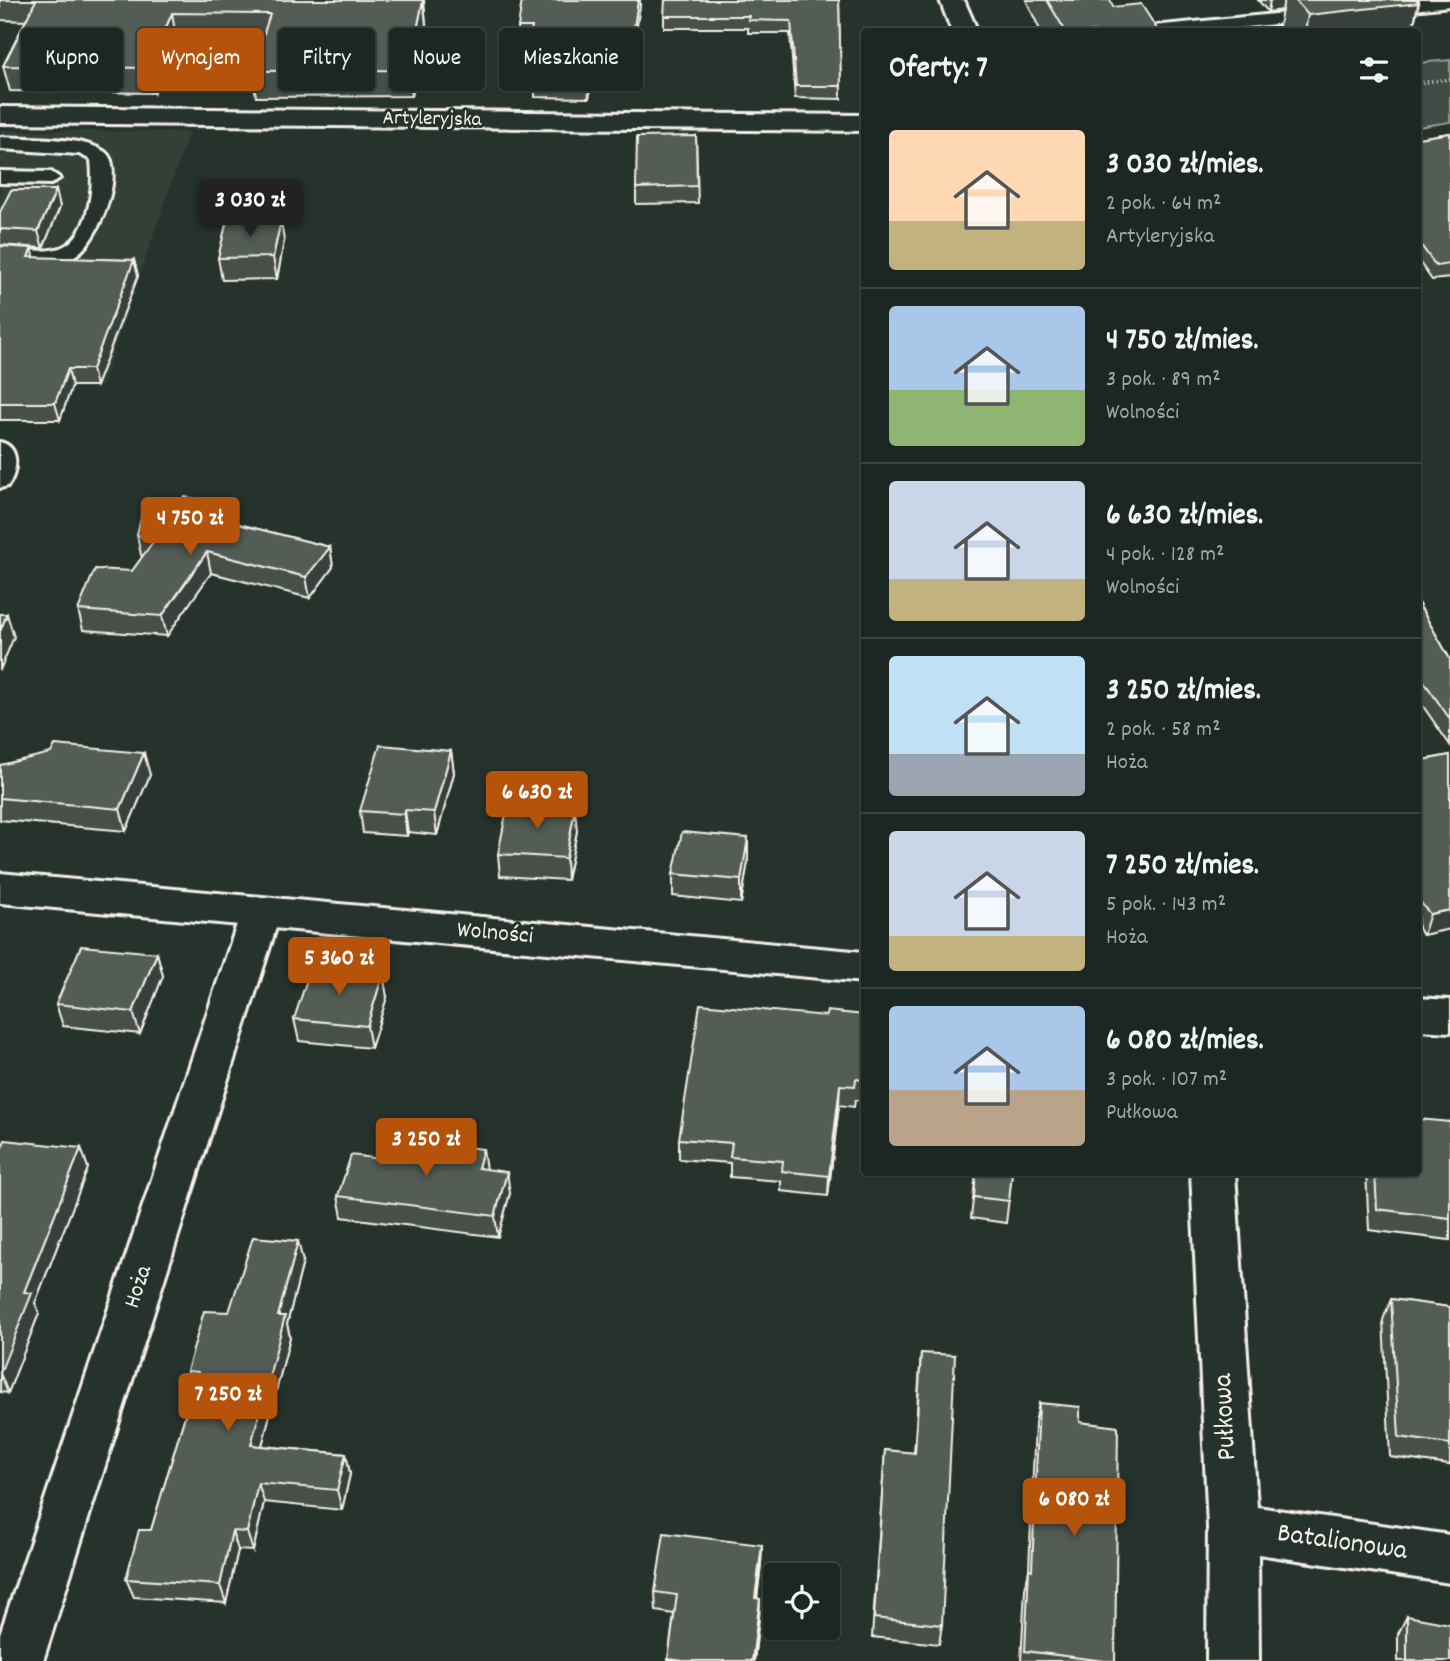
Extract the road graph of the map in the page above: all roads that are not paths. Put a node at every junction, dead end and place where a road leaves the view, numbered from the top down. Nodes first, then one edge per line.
1 (952, 0) edge
2 (1450, 1) edge
3 (1365, 10) edge
4 (1337, 12) edge
5 (963, 28) edge
6 (1182, 28) edge
7 (0, 115) edge
8 (861, 123) edge
9 (0, 143) edge
10 (0, 177) edge
11 (51, 178) dead end
12 (0, 254) edge
13 (0, 449) edge
14 (0, 481) edge
15 (0, 888) edge
16 (261, 912) junction
17 (861, 967) edge
18 (1421, 1014) edge
19 (1450, 1016) edge
20 (1213, 1176) edge
21 (1233, 1527) junction
22 (1450, 1559) edge
23 (17, 1661) edge
24 (1233, 1661) edge

1 - 5 street
2 - 3 lane
4 - 6 lane
7 - 8 street, Artyleryjska
9 - 12 lane
10 - 11 lane
13 - 14 lane
15 - 16 street, Wolności
16 - 17 street, Wolności
16 - 23 street, Hoża
18 - 19 street
20 - 21 street, Pułkowa
21 - 22 street, Batalionowa
21 - 24 street, Pułkowa

